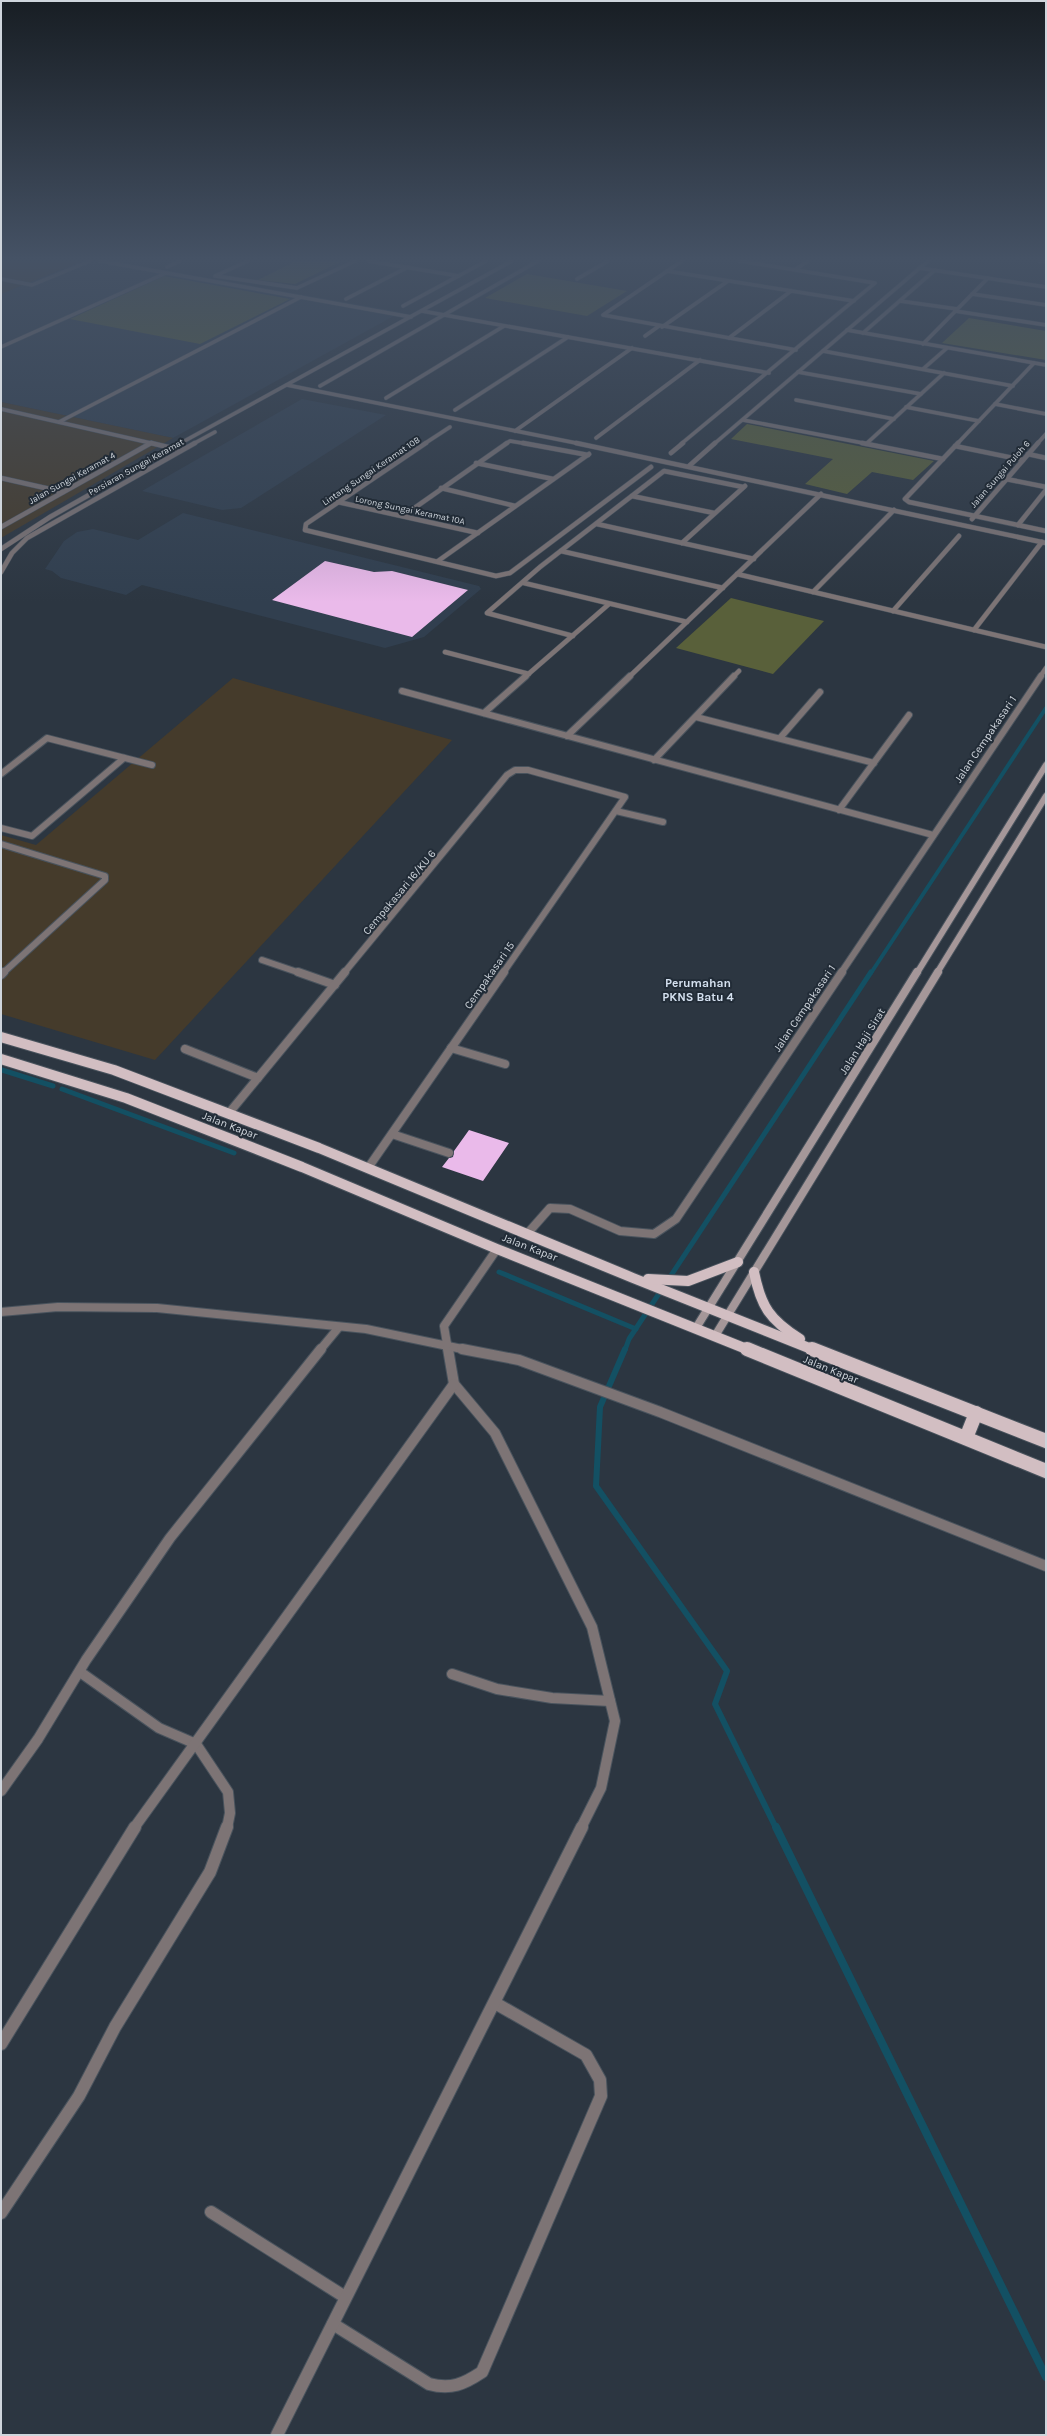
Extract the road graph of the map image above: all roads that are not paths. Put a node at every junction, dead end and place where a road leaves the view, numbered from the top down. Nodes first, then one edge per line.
1 (151, 375) edge
2 (305, 375) edge
3 (314, 375) edge
4 (340, 375) edge
5 (424, 375) edge
6 (510, 375) edge
7 (594, 375) edge
8 (680, 375) edge
9 (767, 375) edge
10 (795, 375) edge
11 (813, 375) edge
12 (942, 375) edge
13 (953, 375) edge
14 (1023, 375) edge
15 (287, 385) junction
16 (294, 386) junction
17 (320, 386) dead end
18 (1013, 386) junction
19 (920, 394) junction
20 (386, 398) dead end
21 (796, 400) dead end
22 (995, 404) junction
23 (906, 408) junction
24 (1, 409) edge
25 (455, 410) dead end
26 (250, 412) dead end
27 (1046, 414) edge
28 (894, 418) junction
29 (743, 420) junction
30 (979, 421) junction
31 (59, 422) junction
32 (450, 427) dead end
33 (217, 430) dead end
34 (515, 431) junction
35 (1046, 434) edge
36 (596, 438) dead end
37 (152, 443) junction
38 (866, 444) junction
39 (955, 446) junction
40 (598, 447) junction
41 (174, 448) junction
42 (183, 450) junction
43 (671, 453) dead end
44 (588, 454) junction
45 (1028, 454) junction
46 (1046, 458) edge
47 (943, 459) junction
48 (1023, 460) junction
49 (476, 463) junction
50 (689, 466) junction
51 (651, 468) dead end
52 (1, 478) edge
53 (553, 479) junction
54 (1006, 479) junction
55 (752, 480) junction
56 (743, 487) junction
57 (441, 488) junction
58 (1046, 489) edge
59 (63, 492) junction
60 (821, 494) junction
61 (632, 496) junction
62 (338, 502) junction
63 (515, 506) junction
64 (894, 510) junction
65 (714, 514) junction
66 (402, 516) junction
67 (974, 516) junction
68 (597, 524) junction
69 (1018, 525) junction
70 (966, 526) junction
71 (1, 527) edge
72 (1046, 531) edge
73 (478, 533) junction
74 (959, 536) dead end
75 (1044, 542) edge
76 (682, 543) junction
77 (1, 549) edge
78 (561, 551) junction
79 (754, 559) junction
80 (438, 561) junction
81 (1, 572) edge
82 (737, 574) junction
83 (524, 583) junction
84 (723, 588) junction
85 (813, 592) junction
86 (609, 604) junction
87 (893, 611) junction
88 (687, 622) junction
89 (974, 630) junction
90 (573, 636) junction
91 (1046, 647) edge
92 (445, 652) dead end
93 (1046, 668) edge
94 (739, 671) dead end
95 (529, 674) junction
96 (402, 691) dead end
97 (820, 692) dead end
98 (484, 713) junction
99 (696, 716) junction
100 (909, 716) dead end
101 (567, 736) junction
102 (780, 738) junction
103 (124, 758) junction
104 (654, 760) junction
105 (874, 762) junction
106 (152, 765) dead end
107 (1046, 765) edge
108 (1, 774) edge
109 (622, 796) joint
110 (1046, 796) edge
111 (839, 810) junction
112 (616, 811) junction
113 (663, 822) dead end
114 (1, 828) edge
115 (933, 835) junction
116 (1, 844) edge
117 (262, 960) dead end
118 (1, 975) edge
119 (335, 985) junction
120 (1, 1037) edge
121 (451, 1048) junction
122 (185, 1049) dead end
123 (1, 1059) edge
124 (506, 1064) dead end
125 (258, 1078) junction
126 (229, 1113) junction
127 (392, 1134) junction
128 (449, 1153) dead end
129 (368, 1168) junction
130 (527, 1234) junction
131 (497, 1249) junction
132 (738, 1262) junction
133 (754, 1272) junction
134 (621, 1273) junction
135 (709, 1308) junction
136 (1, 1312) edge
137 (727, 1315) junction
138 (339, 1327) junction
139 (696, 1328) junction
140 (715, 1336) junction
141 (447, 1344) junction
142 (822, 1353) junction
143 (454, 1384) junction
144 (976, 1413) junction
145 (966, 1438) junction
146 (1046, 1441) edge
147 (1046, 1471) edge
148 (1046, 1566) edge
149 (80, 1672) junction
150 (452, 1674) dead end
151 (610, 1701) junction
152 (196, 1744) junction
153 (1, 1791) edge
154 (495, 2003) junction
155 (1, 2044) edge
156 (211, 2212) dead end
157 (1, 2213) edge
158 (345, 2297) junction
159 (333, 2324) junction
160 (277, 2435) edge

1 - 31 street
2 - 15 street, Persiaran Sungai Keramat
3 - 16 street, Persiaran Sungai Keramat
4 - 17 street
5 - 20 street
6 - 25 street
7 - 34 street
8 - 36 street
9 - 43 street
10 - 29 street
11 - 19 street
12 - 19 street
13 - 18 street
14 - 18 street
15 - 16 street
15 - 41 street, Persiaran Sungai Keramat
16 - 26 street, Persiaran Sungai Keramat
16 - 34 street
18 - 22 street
19 - 23 street
21 - 28 street
22 - 27 street
22 - 30 street
23 - 28 street
23 - 30 street
24 - 31 street
28 - 38 street
29 - 38 street
29 - 50 street
30 - 39 street
31 - 37 street
32 - 62 street, Lintang Sungai Keramat 10B
33 - 42 street, Persiaran Sungai Keramat
34 - 40 street
35 - 45 street, Jalan Sungai Puloh 6
37 - 41 street
37 - 59 street, Jalan Sungai Keramat 4
38 - 47 street
39 - 47 street
39 - 48 street
40 - 44 street
40 - 50 street
41 - 42 street
41 - 77 street, Persiaran Sungai Keramat
42 - 81 street, Persiaran Sungai Keramat
44 - 49 street
44 - 53 street
45 - 46 street
45 - 48 street, Jalan Sungai Puloh 6
47 - 67 street
48 - 54 street, Jalan Sungai Puloh 6
49 - 53 street
49 - 57 street
50 - 55 street
51 - 80 street
52 - 59 street
53 - 63 street
54 - 58 street
54 - 67 street, Jalan Sungai Puloh 6
55 - 56 street
55 - 60 street
56 - 61 street
56 - 65 street
57 - 63 street
57 - 66 street
58 - 69 street
59 - 71 street, Jalan Sungai Keramat 4
60 - 64 street
60 - 79 street
61 - 65 street
61 - 68 street
62 - 66 street, Lorong Sungai Keramat 10A
62 - 80 street, Lintang Sungai Keramat 10B
63 - 73 street
64 - 70 street
64 - 85 street
65 - 76 street
66 - 73 street, Lorong Sungai Keramat 10A
67 - 69 street
67 - 70 street, Jalan Sungai Puloh 6
68 - 76 street
68 - 78 street
69 - 72 street
70 - 75 street
73 - 80 street
74 - 87 street
75 - 89 street
76 - 79 street
78 - 83 street
78 - 84 street
79 - 82 street
82 - 84 street
82 - 85 street
83 - 86 street
83 - 90 street
84 - 88 street
85 - 87 street
86 - 88 street
86 - 90 street
87 - 89 street
88 - 101 street
89 - 91 street
90 - 95 street
92 - 95 street
93 - 115 street, Jalan Cempakasari 1
94 - 99 street
95 - 98 street
96 - 98 street
97 - 102 street
98 - 101 street
99 - 102 street
99 - 104 street
100 - 105 street
101 - 104 street
102 - 105 street
103 - 106 street
103 - 108 street
103 - 114 street
104 - 111 street
105 - 111 street
107 - 132 main road, Jalan Haji Sirat
109 - 112 street, Cempakasari 15
109 - 119 street, Cempakasari 16/KU 6
110 - 133 main road
111 - 115 street
112 - 113 street
112 - 121 street, Cempakasari 15
115 - 130 street, Jalan Cempakasari 1
116 - 118 street
117 - 119 street
119 - 125 street, Cempakasari 16/KU 6
120 - 126 highway, Jalan Kapar
121 - 124 street
121 - 127 street, Cempakasari 15
122 - 125 street
123 - 131 highway, Jalan Kapar
125 - 126 street, Cempakasari 16/KU 6
126 - 129 highway, Jalan Kapar
127 - 128 street
127 - 129 street, Cempakasari 15
129 - 130 highway, Jalan Kapar
130 - 134 highway, Jalan Kapar
131 - 139 highway, Jalan Kapar
131 - 141 street
132 - 134 highway
132 - 135 main road, Jalan Haji Sirat
133 - 137 main road
133 - 142 highway
134 - 135 highway, Jalan Kapar
135 - 137 highway, Jalan Kapar
135 - 139 main road, Jalan Haji Sirat
136 - 138 street
137 - 140 main road
137 - 142 highway, Jalan Kapar
138 - 141 street
138 - 149 street
139 - 140 highway, Jalan Kapar
140 - 145 highway, Jalan Kapar
141 - 143 street
141 - 148 street
142 - 144 highway, Jalan Kapar
143 - 151 street
143 - 152 street
144 - 145 highway
144 - 146 highway, Jalan Kapar
145 - 147 highway, Jalan Kapar
149 - 152 street
149 - 153 street
150 - 151 street
151 - 154 street
152 - 155 street
152 - 157 street
154 - 158 street
154 - 159 street
156 - 158 street
158 - 159 street
159 - 160 street

